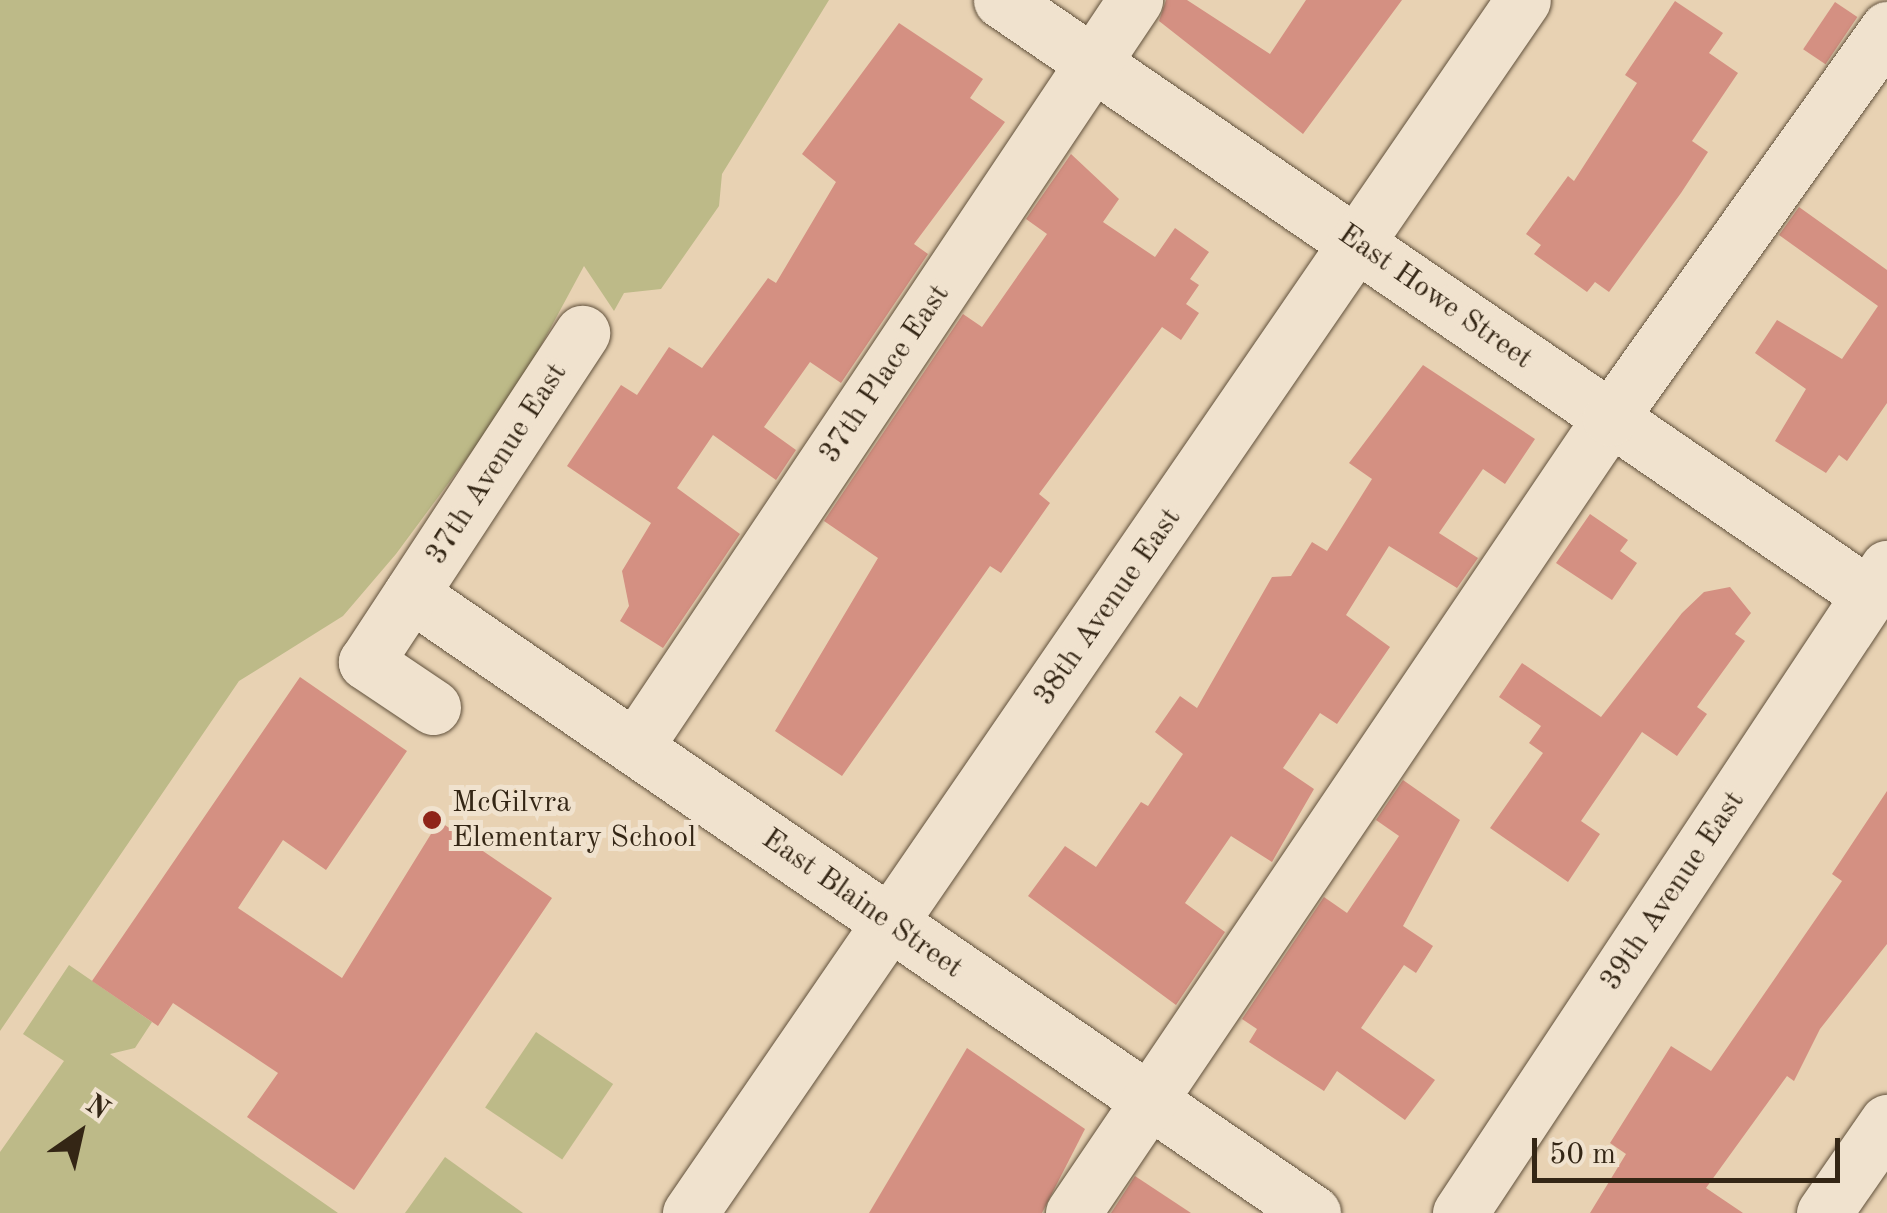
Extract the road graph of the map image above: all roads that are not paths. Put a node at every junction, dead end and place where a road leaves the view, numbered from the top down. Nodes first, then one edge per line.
1 (1001, 0) edge
2 (1135, 0) edge
3 (1523, 0) edge
4 (1887, 29) edge
5 (1093, 62) junction
6 (1360, 245) junction
7 (582, 334) dead end
8 (1610, 418) junction
9 (1878, 582) edge
10 (412, 594) junction
11 (433, 707) dead end
12 (636, 747) junction
13 (889, 923) junction
14 (1149, 1101) junction
15 (1887, 1122) edge
16 (690, 1213) edge
17 (1073, 1213) edge
18 (1313, 1213) edge
19 (1460, 1213) edge
20 (1824, 1213) edge

1 - 5 street, East Howe Street
2 - 5 street, 37th Place East
3 - 6 street, 38th Avenue East
4 - 8 street
5 - 6 street, East Howe Street
5 - 12 street, 37th Place East
6 - 8 street, East Howe Street
6 - 13 street, 38th Avenue East
7 - 10 street, 37th Avenue East
8 - 9 street, East Howe Street
8 - 14 street
9 - 19 street, 39th Avenue East
10 - 11 street, 37th Avenue East
10 - 12 street, East Blaine Street
12 - 13 street, East Blaine Street
13 - 14 street, East Blaine Street
13 - 16 street, 38th Avenue East
14 - 17 street
14 - 18 street, East Blaine Street
15 - 20 street

